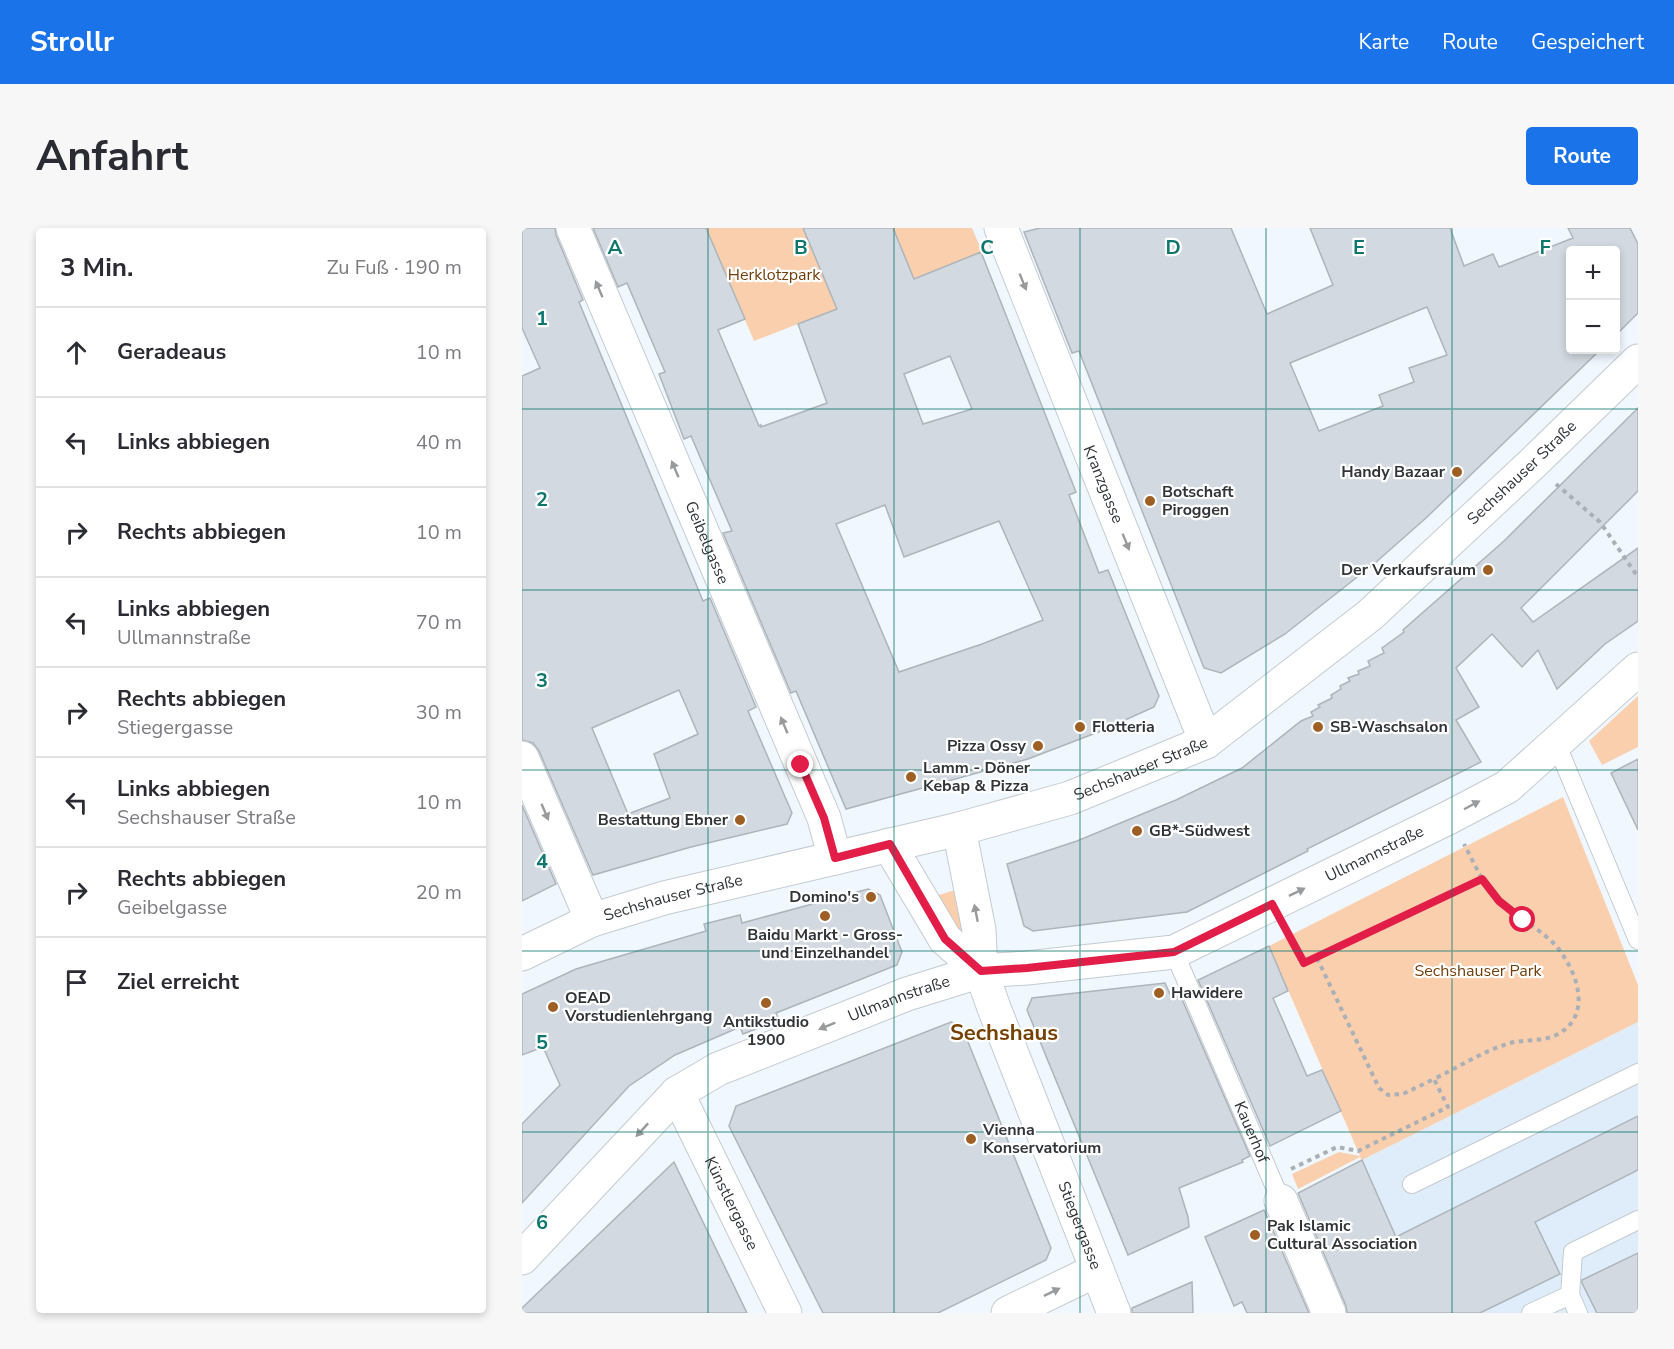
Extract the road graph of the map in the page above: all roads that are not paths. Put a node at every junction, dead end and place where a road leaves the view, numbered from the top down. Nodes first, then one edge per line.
1 (573, 228) edge
2 (1001, 228) edge
3 (1638, 362) edge
4 (1638, 669) edge
5 (1206, 742) junction
6 (1556, 743) junction
7 (522, 758) edge
8 (959, 829) junction
9 (890, 844) junction
10 (835, 858) junction
11 (592, 920) junction
12 (1638, 940) edge
13 (1174, 952) junction
14 (522, 954) edge
15 (981, 971) junction
16 (1636, 1078) edge
17 (677, 1093) junction
18 (1412, 1185) dead end
19 (1276, 1190) joint
20 (1638, 1220) edge
21 (522, 1257) edge
22 (1097, 1270) junction
23 (1570, 1295) junction
24 (785, 1313) edge
25 (1008, 1313) edge
26 (1114, 1313) edge
27 (1329, 1313) edge
28 (1531, 1313) edge
29 (1578, 1313) edge

10 -> 1 street, Geibelgasse
2 -> 5 street, Kranzgasse
3 - 5 street, Sechshauser Straße
4 - 6 street, Ullmannstraße
5 - 8 street, Sechshauser Straße
6 - 12 lane
13 -> 6 street, Ullmannstraße
7 -> 11 street
8 - 9 street, Sechshauser Straße
15 -> 8 street, Stiegergasse
9 - 10 street, Sechshauser Straße
9 - 15 street, Stiegergasse
10 - 11 street, Sechshauser Straße
11 - 14 street, Sechshauser Straße
13 - 15 street, Ullmannstraße
13 - 19 lane, Kauerhof
15 -> 17 street, Ullmannstraße
15 - 22 street, Stiegergasse
16 - 18 lane
17 -> 21 street, Ullmannstraße
17 - 24 street, Künstlergasse
19 - 27 street, Kauerhof
20 - 23 lane
25 -> 22 street
22 - 26 street, Stiegergasse
23 - 28 lane
23 - 29 lane

